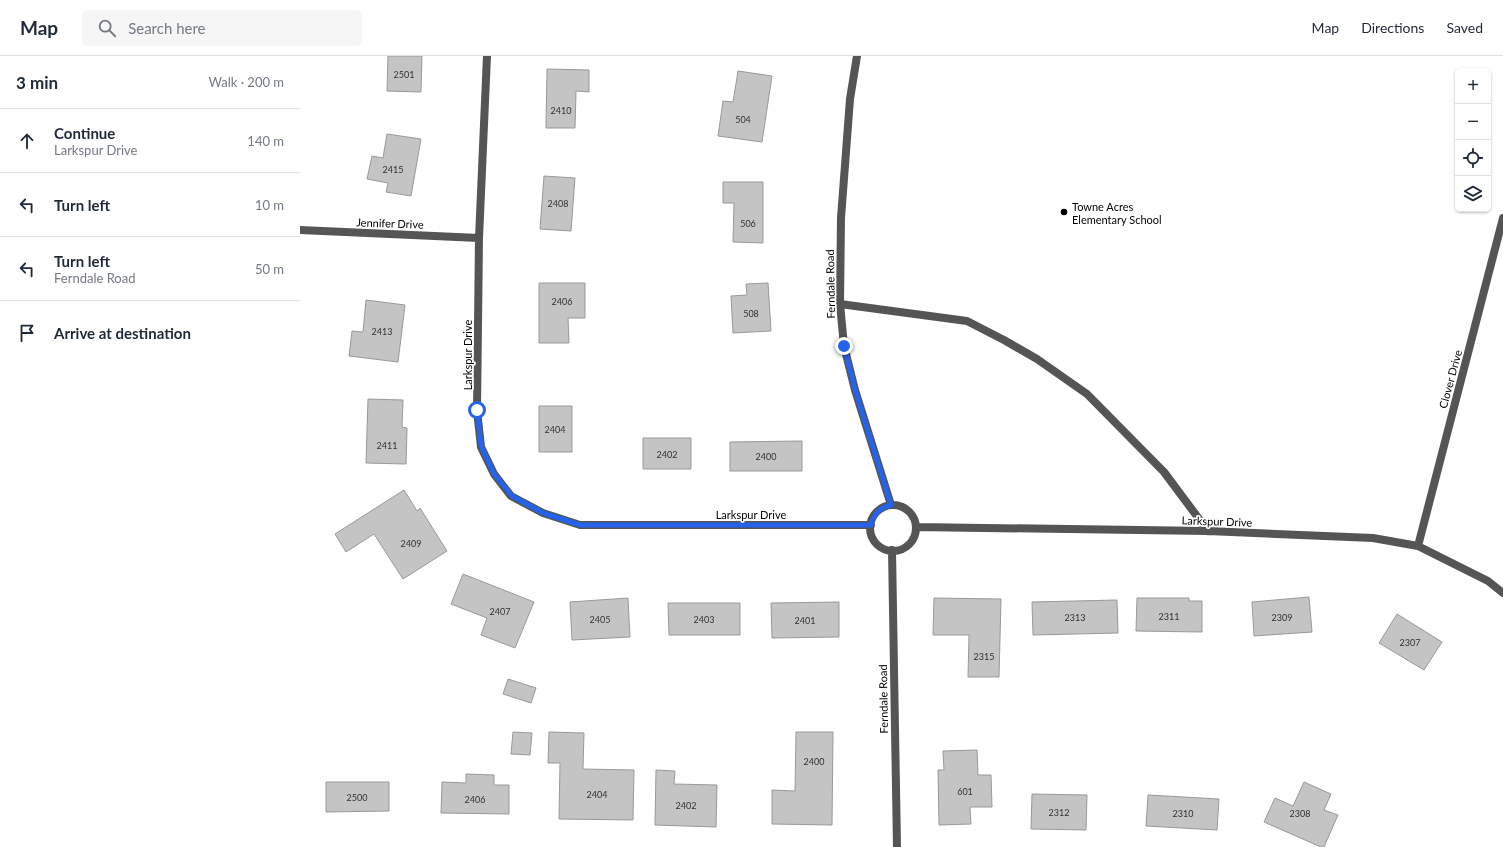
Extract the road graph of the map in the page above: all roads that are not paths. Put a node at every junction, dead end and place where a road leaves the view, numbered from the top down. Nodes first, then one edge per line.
1 (487, 56) edge
2 (857, 56) edge
3 (1503, 218) edge
4 (300, 230) edge
5 (479, 238) junction
6 (840, 304) junction
7 (891, 505) junction
8 (871, 525) junction
9 (916, 527) junction
10 (1208, 531) junction
11 (1418, 546) junction
12 (892, 550) junction
13 (1503, 593) edge
14 (897, 847) edge

1 - 5 street, Larkspur Drive
2 - 6 street, Ferndale Road
3 - 11 street, Clover Drive
4 - 5 street, Jennifer Drive
5 - 8 street, Larkspur Drive
6 - 7 street, Ferndale Road
6 - 10 street
7 - 8 street
7 - 9 street
8 - 12 street
9 - 10 street, Larkspur Drive
9 - 12 street
10 - 11 street, Larkspur Drive
11 - 13 street, Larkspur Drive
12 - 14 street, Ferndale Road

